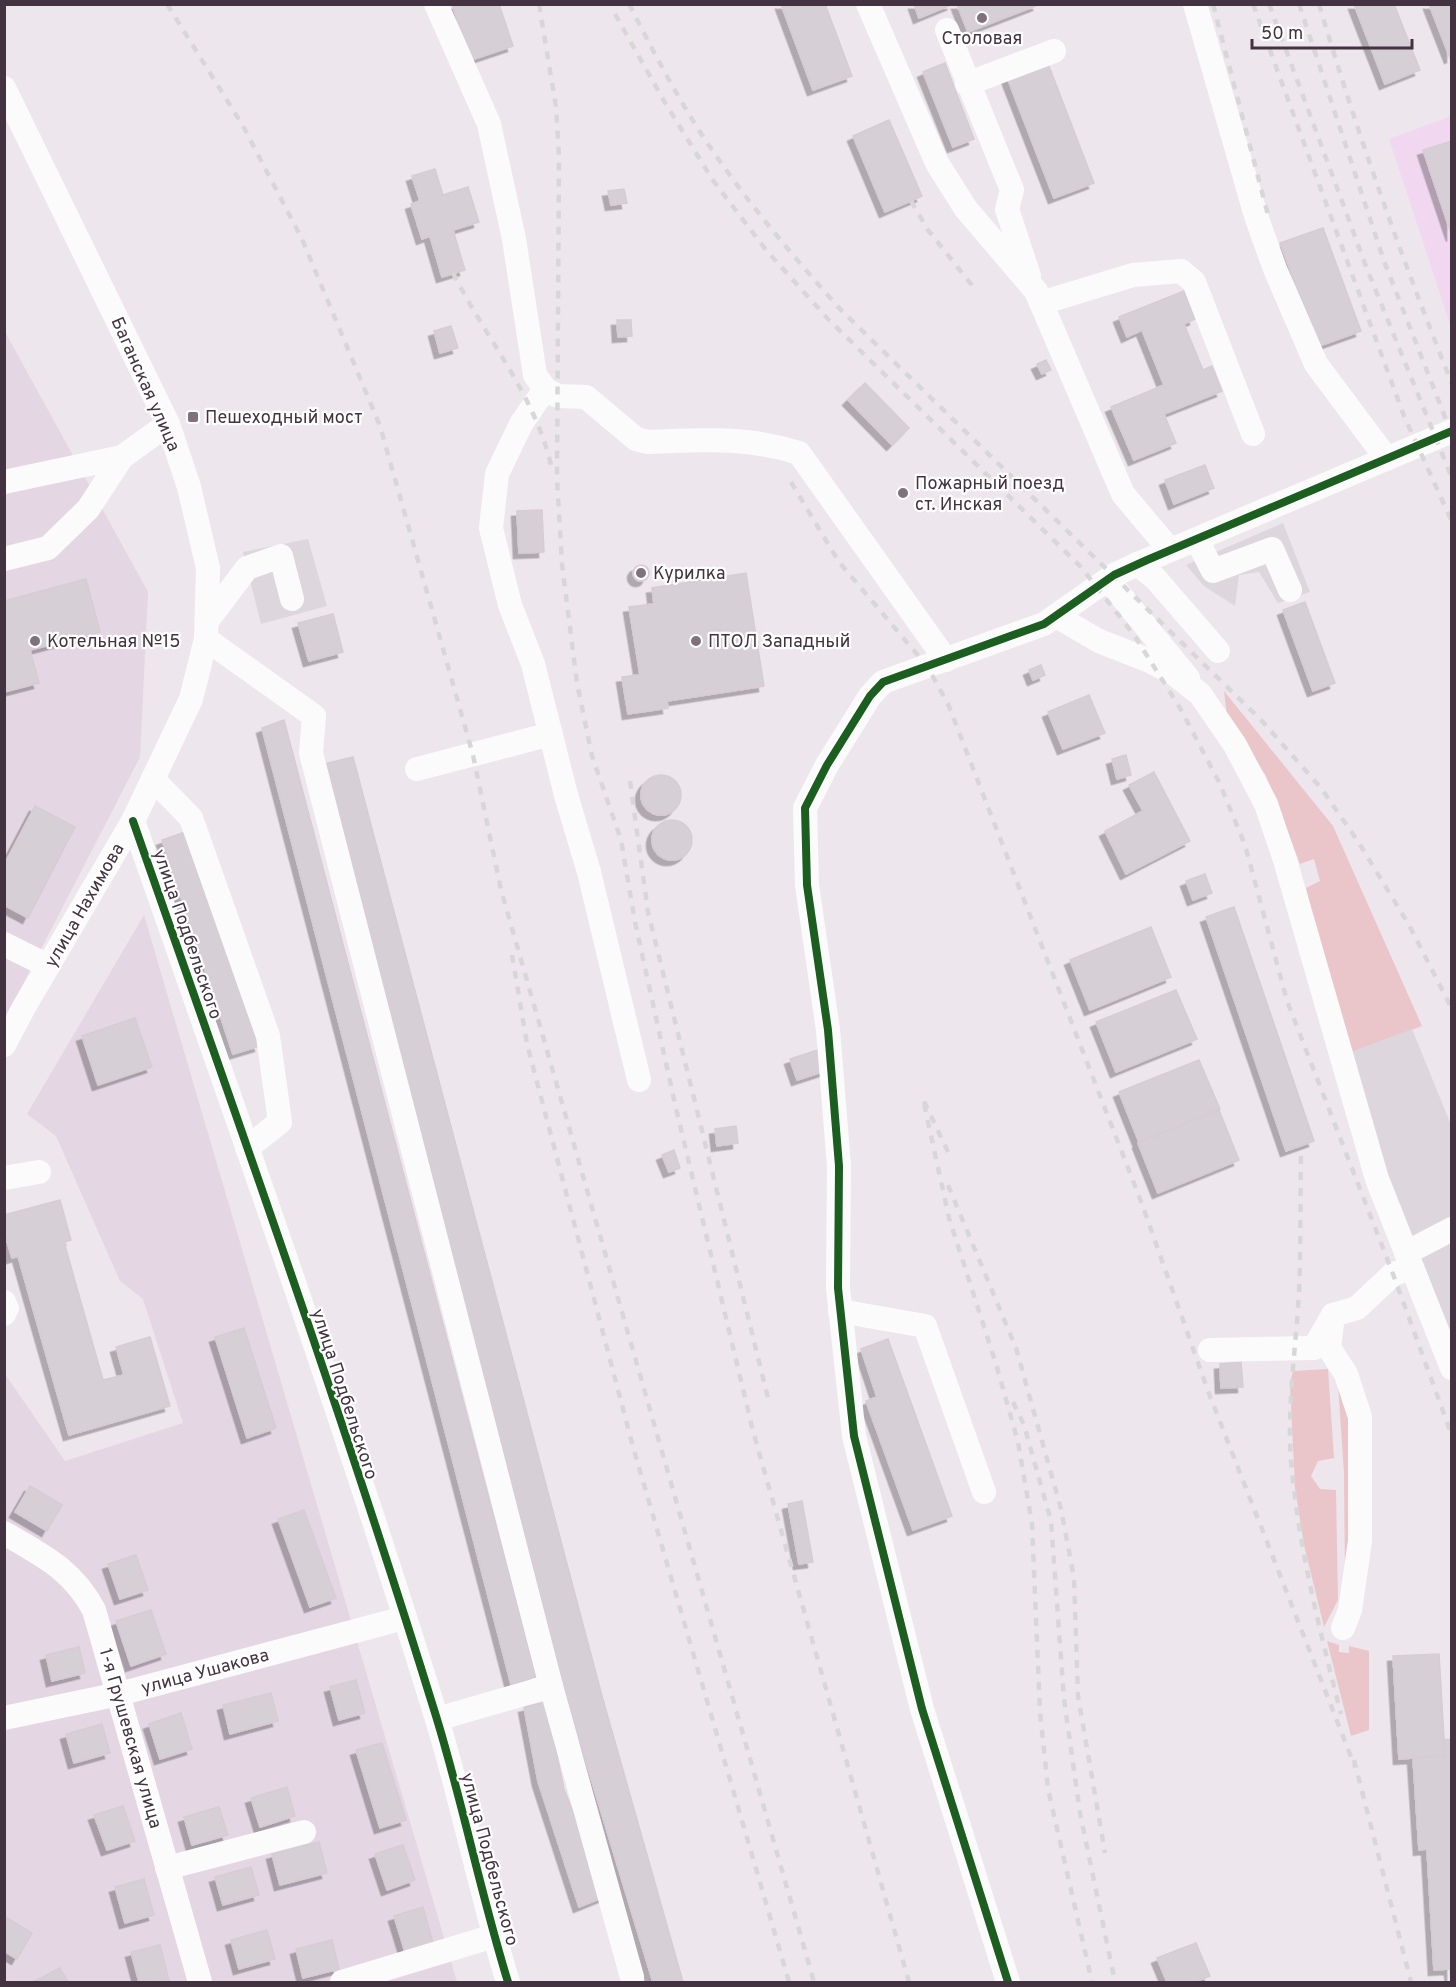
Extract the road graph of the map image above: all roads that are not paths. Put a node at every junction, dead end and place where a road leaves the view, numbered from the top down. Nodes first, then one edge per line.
1 (436, 4) edge
2 (868, 4) edge
3 (1195, 4) edge
4 (947, 30) dead end
5 (1053, 51) dead end
6 (968, 84) junction
7 (4, 88) edge
8 (1037, 295) junction
9 (545, 389) junction
10 (168, 424) junction
11 (1452, 431) edge
12 (1253, 434) dead end
13 (122, 457) junction
14 (1387, 459) junction
15 (4, 482) edge
16 (1197, 540) junction
17 (1170, 550) junction
18 (4, 559) edge
19 (1137, 564) junction
20 (1108, 580) junction
21 (1290, 590) dead end
22 (292, 599) dead end
23 (1056, 616) junction
24 (207, 630) junction
25 (1218, 651) dead end
26 (946, 660) junction
27 (1200, 694) junction
28 (191, 699) joint
29 (551, 734) junction
30 (417, 769) dead end
31 (153, 779) junction
32 (133, 821) junction
33 (4, 944) edge
34 (48, 966) junction
35 (4, 1045) edge
36 (639, 1080) dead end
37 (248, 1148) junction
38 (39, 1172) dead end
39 (4, 1178) edge
40 (1452, 1229) edge
41 (1409, 1261) junction
42 (4, 1302) edge
43 (840, 1311) junction
44 (4, 1314) edge
45 (1333, 1315) junction
46 (1210, 1350) dead end
47 (1452, 1368) edge
48 (984, 1492) dead end
49 (4, 1533) edge
50 (404, 1618) junction
51 (1342, 1628) dead end
52 (551, 1686) junction
53 (119, 1694) junction
54 (4, 1718) edge
55 (437, 1719) junction
56 (304, 1832) dead end
57 (167, 1868) junction
58 (494, 1936) junction
59 (632, 1977) dead end
60 (200, 1983) edge
61 (342, 1983) edge
62 (508, 1983) edge
63 (1008, 1983) edge

1 - 9 street
2 - 8 street
3 - 14 street
4 - 6 street
5 - 6 street
6 - 8 street
7 - 10 street, Баганская улица
8 - 12 street
8 - 17 street
9 - 26 street
9 - 29 street
10 - 13 street
10 - 24 street, Баганская улица
11 - 14 street
13 - 15 street
13 - 18 street
14 - 16 street
16 - 17 street
16 - 21 street
17 - 19 street
19 - 20 street
19 - 25 street
20 - 23 street
20 - 27 street
22 - 24 street
23 - 26 street
23 - 27 street
24 - 28 street, Баганская улица
24 - 52 street
26 - 43 street
27 - 41 street
28 - 31 street, улица Нахимова
29 - 30 street
29 - 36 street
31 - 32 street, улица Нахимова
31 - 37 street
32 - 34 street, улица Нахимова
32 - 37 street, улица Подбельского
33 - 34 street
34 - 35 street, улица Нахимова
37 - 50 street, улица Подбельского
38 - 39 street
40 - 41 street
41 - 45 street
41 - 47 street
42 - 44 street
43 - 48 street
43 - 63 street
45 - 46 street
45 - 51 street
49 - 53 street, 1-я Грушевская улица
50 - 53 street, улица Ушакова
50 - 55 street, улица Подбельского
52 - 55 street
52 - 59 street
53 - 54 street, улица Ушакова
53 - 57 street, 1-я Грушевская улица
55 - 58 street, улица Подбельского
56 - 57 street
57 - 60 street, 1-я Грушевская улица
58 - 61 street
58 - 62 street, улица Подбельского

